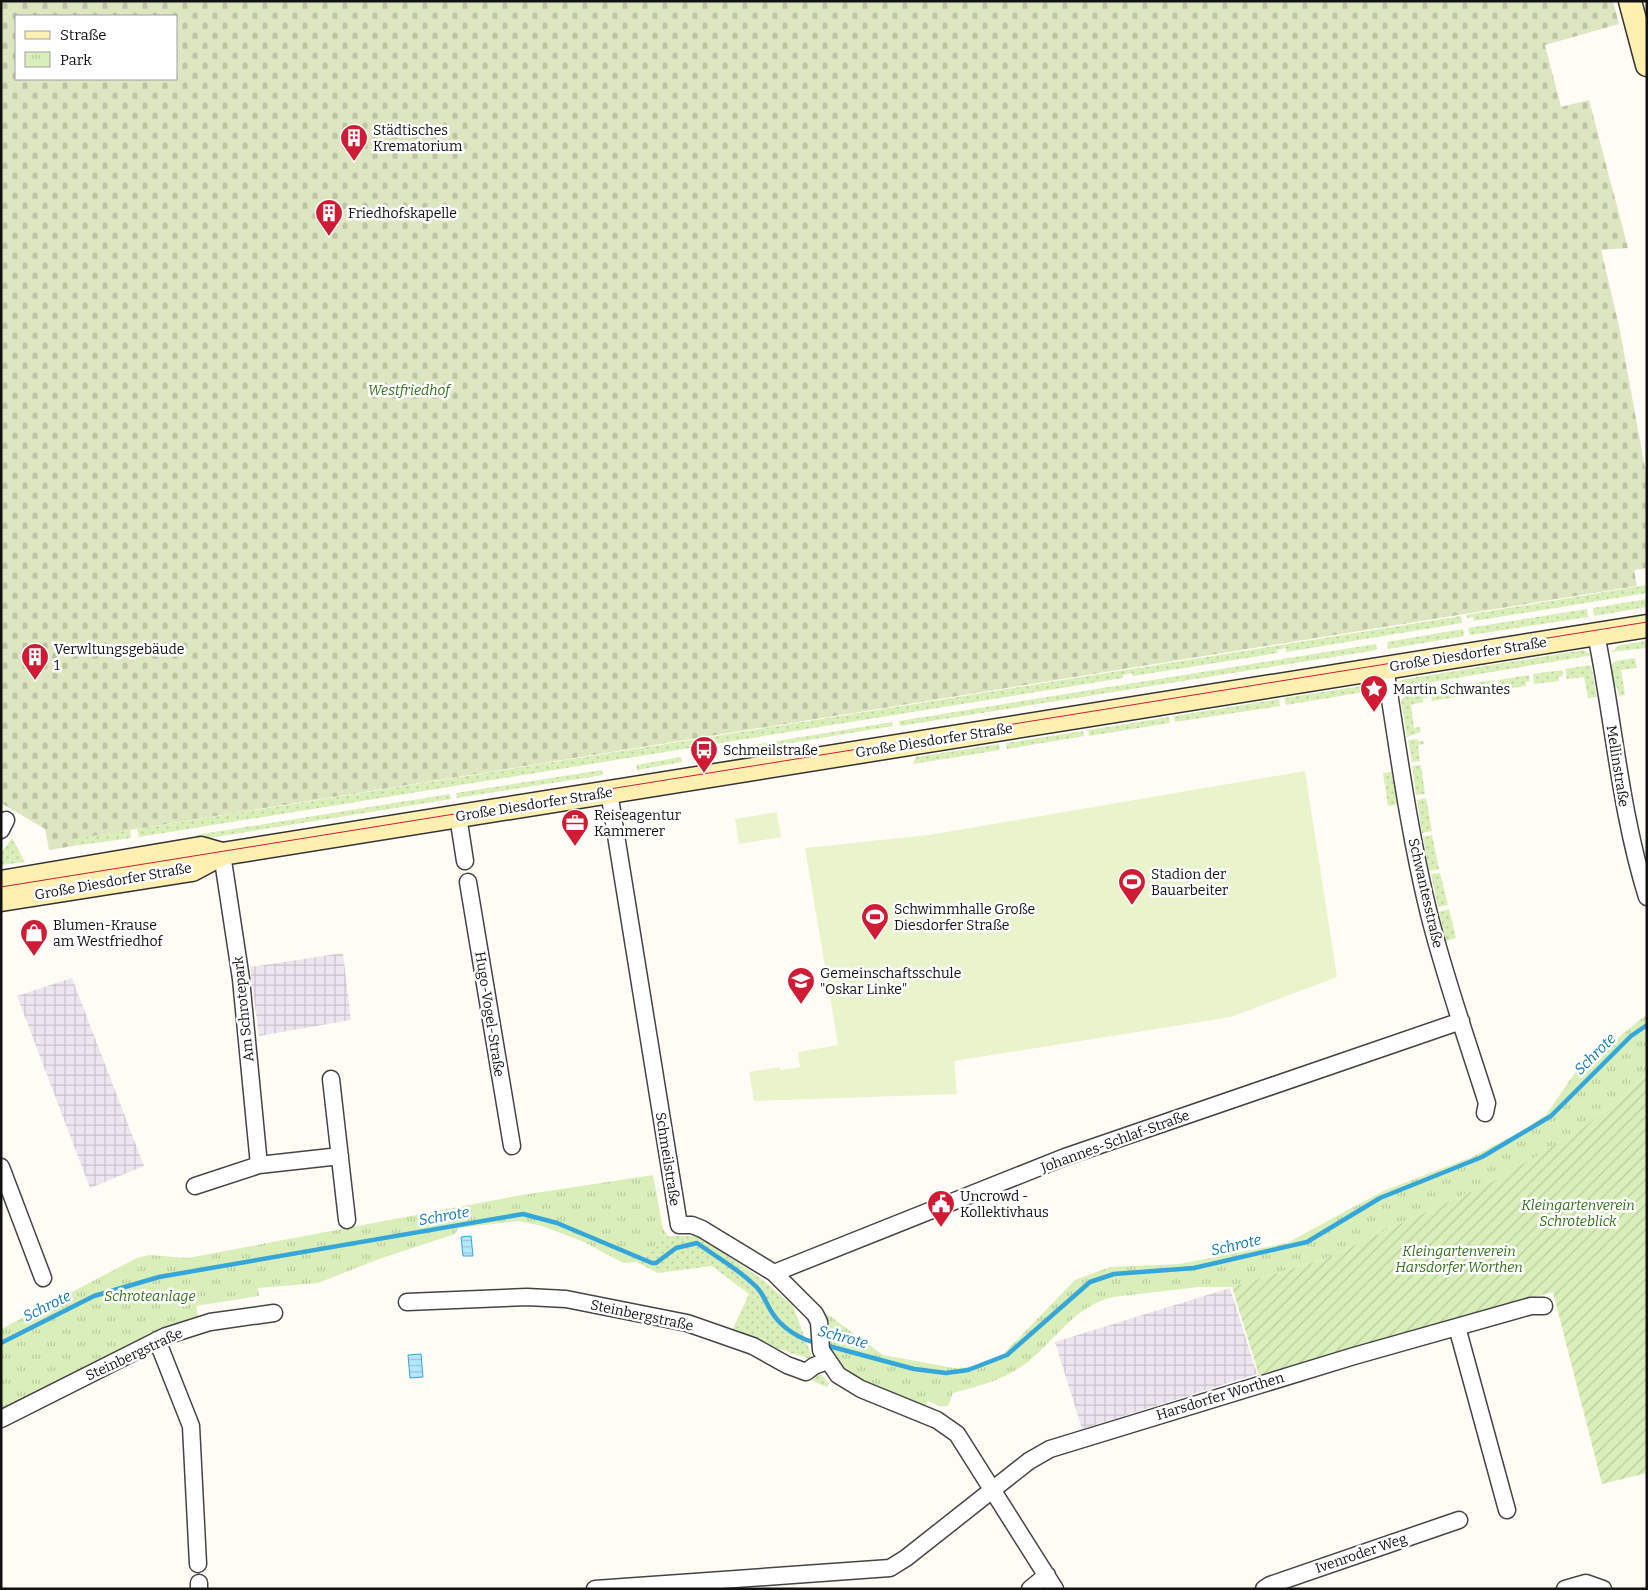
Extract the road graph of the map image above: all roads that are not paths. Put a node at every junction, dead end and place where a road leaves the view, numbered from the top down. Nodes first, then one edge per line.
1 (1630, 1) edge
2 (1647, 65) edge
3 (1647, 626) edge
4 (1596, 634) junction
5 (1385, 667) junction
6 (609, 792) junction
7 (458, 816) junction
8 (222, 854) junction
9 (465, 861) dead end
10 (1, 882) edge
11 (468, 882) dead end
12 (1647, 897) edge
13 (1, 900) edge
14 (1461, 1021) junction
15 (331, 1079) dead end
16 (1485, 1113) dead end
17 (512, 1146) dead end
18 (340, 1156) junction
19 (258, 1165) junction
20 (1, 1167) edge
21 (195, 1186) dead end
22 (347, 1220) dead end
23 (774, 1273) junction
24 (43, 1278) dead end
25 (407, 1302) dead end
26 (1544, 1306) dead end
27 (274, 1313) dead end
28 (1456, 1327) junction
29 (157, 1340) junction
30 (824, 1355) junction
31 (1, 1419) edge
32 (994, 1489) junction
33 (1507, 1510) dead end
34 (1460, 1520) dead end
35 (198, 1564) dead end
36 (1051, 1582) edge
37 (595, 1589) edge
38 (1030, 1589) edge
39 (1264, 1589) edge
40 (1566, 1589) edge
41 (1603, 1589) edge

1 - 2 main road
3 - 4 main road, Große Diesdorfer Straße
4 - 5 main road, Große Diesdorfer Straße
4 - 12 street, Mellinstraße
5 - 6 main road, Große Diesdorfer Straße
5 - 14 street, Schwantesstraße
6 - 7 main road, Große Diesdorfer Straße
6 - 23 street, Schmeilstraße
7 - 8 main road, Große Diesdorfer Straße
7 - 9 street
8 - 10 main road, Große Diesdorfer Straße
8 - 13 main road, Große Diesdorfer Straße
8 - 19 street, Am Schrotepark
11 - 17 street, Hugo-Vogel-Straße
14 - 16 street, Schwantesstraße
14 - 23 street, Johannes-Schlaf-Straße
15 - 18 street
18 - 19 street
18 - 22 street
19 - 21 street
20 - 24 street
23 - 30 street, Schmeilstraße
25 - 30 street, Steinbergstraße
26 - 28 street, Harsdorfer Worthen
27 - 29 street, Steinbergstraße
28 - 32 street, Harsdorfer Worthen
28 - 33 street
29 - 31 street, Steinbergstraße
29 - 35 street
30 - 32 street
32 - 36 street
32 - 37 street, Harsdorfer Worthen
34 - 39 street, Ivenroder Weg
36 - 38 street
40 - 41 street

